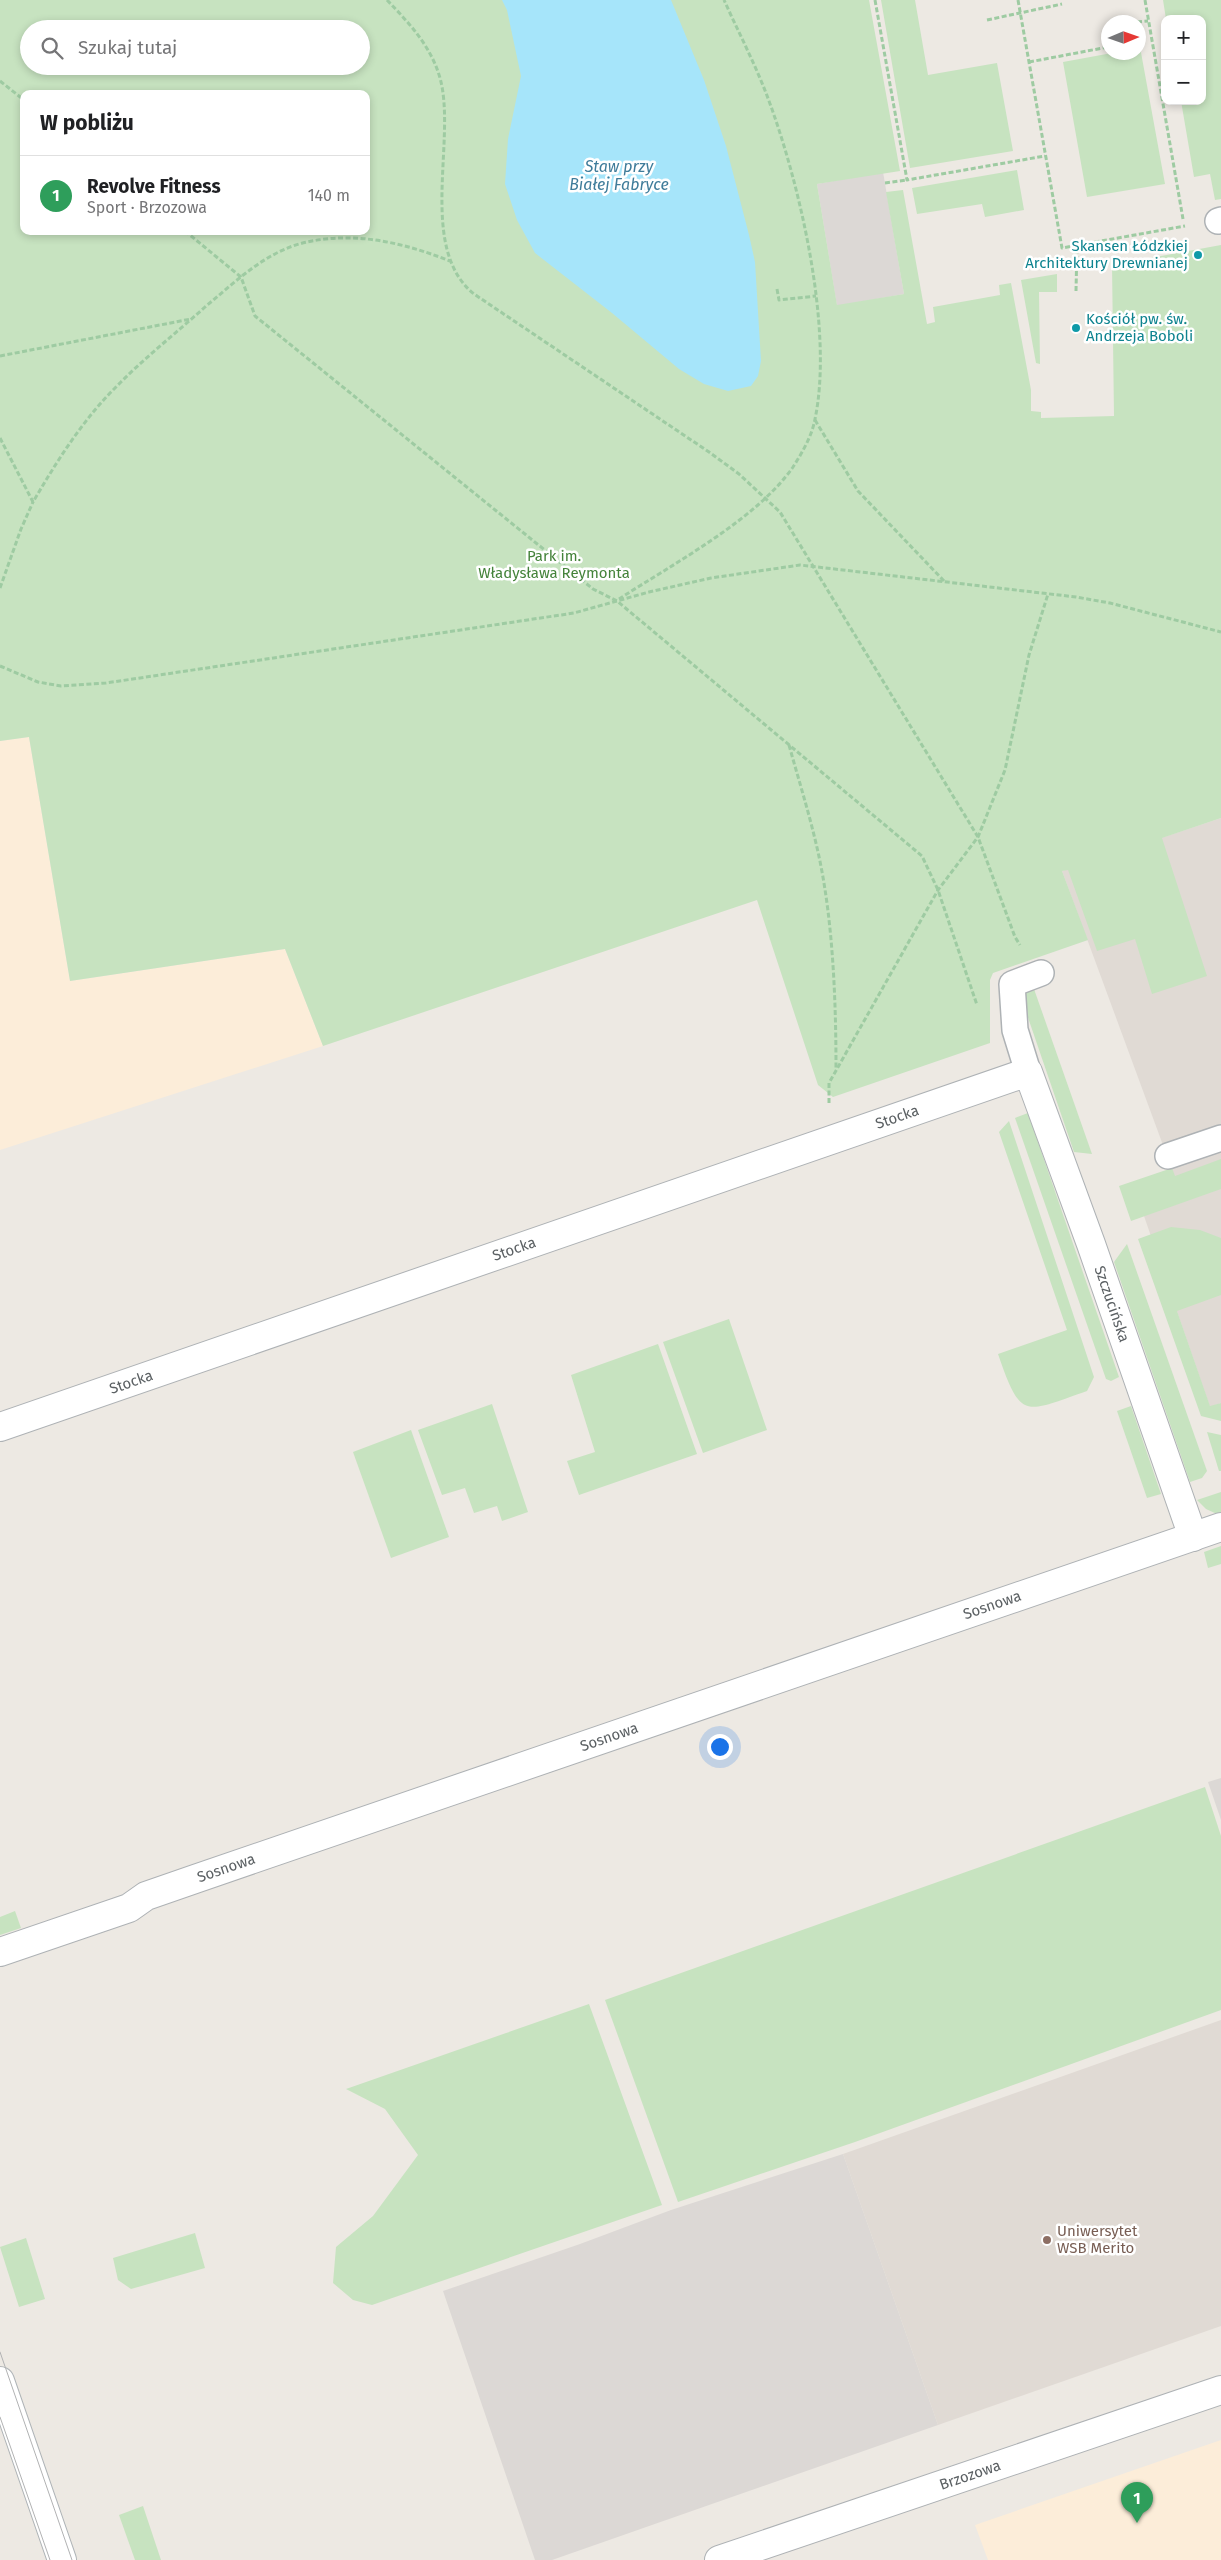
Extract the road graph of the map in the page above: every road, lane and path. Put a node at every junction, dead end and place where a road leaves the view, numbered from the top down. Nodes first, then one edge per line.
1 (387, 0) edge
2 (724, 0) edge
3 (875, 0) edge
4 (1018, 0) edge
5 (1145, 0) edge
6 (1062, 4) dead end
7 (1021, 14) junction
8 (987, 20) dead end
9 (1148, 21) joint
10 (1101, 48) edge
11 (1029, 62) junction
12 (0, 81) edge
13 (20, 97) edge
14 (1045, 156) junction
15 (907, 180) junction
16 (885, 183) dead end
17 (1220, 220) edge
18 (1184, 226) junction
19 (190, 235) edge
20 (1076, 245) junction
21 (450, 262) junction
22 (241, 277) junction
23 (777, 289) dead end
24 (1076, 291) dead end
25 (816, 296) junction
26 (192, 319) junction
27 (0, 356) edge
28 (815, 420) junction
29 (0, 438) edge
30 (766, 498) junction
31 (34, 502) junction
32 (813, 566) junction
33 (944, 582) junction
34 (0, 588) edge
35 (1048, 594) junction
36 (617, 601) junction
37 (1221, 632) edge
38 (0, 666) edge
39 (788, 744) junction
40 (978, 837) junction
41 (938, 890) junction
42 (1038, 974) joint
43 (978, 1007) dead end
44 (836, 1070) dead end
45 (1028, 1072) junction
46 (829, 1105) dead end
47 (1221, 1138) edge
48 (1168, 1156) dead end
49 (0, 1426) edge
50 (1221, 1528) edge
51 (1193, 1537) junction
52 (0, 1952) edge
53 (0, 2381) edge
54 (1221, 2390) edge
55 (62, 2560) edge
56 (719, 2560) edge

1 - 21 path
2 - 25 path
3 - 15 path
4 - 7 path
5 - 9 path
6 - 7 path
7 - 8 path
7 - 11 path
9 - 18 path
10 - 11 path
11 - 14 path
12 - 13 path
14 - 15 path
14 - 20 path
15 - 16 path
17 - 18 path
18 - 20 path
19 - 22 path
20 - 24 path
21 - 22 path
21 - 30 path
22 - 26 path
22 - 36 path
23 - 25 path
25 - 28 path
26 - 27 path
26 - 31 path
28 - 30 path
28 - 33 path
29 - 31 path
30 - 32 path
30 - 36 path
31 - 34 path
32 - 33 path
32 - 36 path
32 - 40 path
33 - 35 path
35 - 37 path
35 - 40 path
36 - 38 path
36 - 39 path
39 - 41 path
39 - 44 path
40 - 41 path
40 - 42 path
41 - 43 path
41 - 46 path
42 - 45 lane
45 - 49 street, Stocka
45 - 51 street, Szczucińska
47 - 48 lane
50 - 51 street, Sosnowa
51 - 52 street, Sosnowa
53 - 55 street
54 - 56 street, Brzozowa

